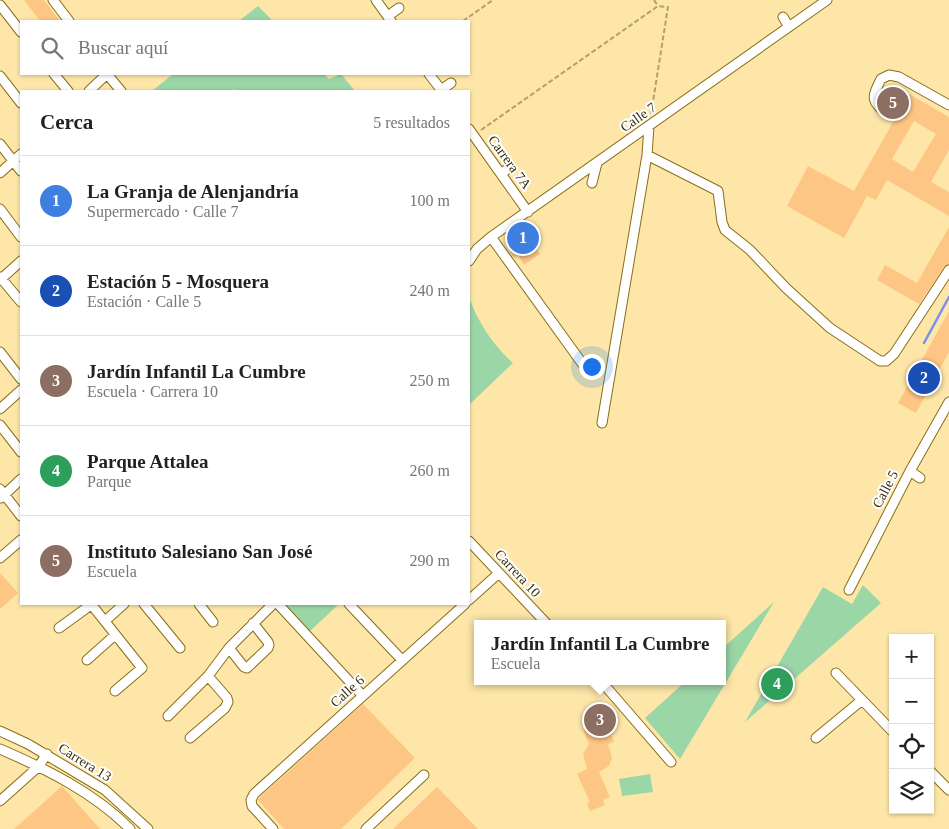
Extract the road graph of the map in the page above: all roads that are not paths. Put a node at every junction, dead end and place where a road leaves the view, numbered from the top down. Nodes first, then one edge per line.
1 (53, 0) edge
2 (376, 0) edge
3 (827, 0) edge
4 (0, 5) edge
5 (399, 8) dead end
6 (783, 17) dead end
7 (389, 19) edge
8 (68, 20) edge
9 (789, 27) junction
10 (20, 31) edge
11 (55, 75) edge
12 (106, 75) edge
13 (108, 75) edge
14 (430, 75) edge
15 (0, 76) edge
16 (451, 83) dead end
17 (67, 90) edge
18 (90, 90) edge
19 (120, 90) edge
20 (440, 90) edge
21 (442, 90) edge
22 (20, 102) edge
23 (949, 105) edge
24 (888, 114) dead end
25 (649, 126) junction
26 (471, 133) edge
27 (0, 144) edge
28 (20, 155) edge
29 (647, 155) junction
30 (14, 161) junction
31 (597, 163) junction
32 (510, 167) dead end
33 (20, 170) edge
34 (0, 173) edge
35 (501, 174) junction
36 (592, 184) dead end
37 (0, 209) edge
38 (528, 212) junction
39 (20, 236) edge
40 (491, 237) junction
41 (470, 260) edge
42 (20, 262) edge
43 (949, 270) edge
44 (0, 279) edge
45 (20, 301) edge
46 (0, 352) edge
47 (584, 366) dead end
48 (20, 378) edge
49 (20, 391) edge
50 (949, 402) edge
51 (0, 409) edge
52 (602, 423) dead end
53 (0, 425) edge
54 (20, 451) edge
55 (910, 471) junction
56 (920, 478) dead end
57 (20, 481) edge
58 (2, 494) edge
59 (20, 515) edge
60 (20, 541) edge
61 (470, 542) edge
62 (0, 558) edge
63 (499, 572) junction
64 (849, 590) dead end
65 (470, 599) edge
66 (90, 605) edge
67 (92, 605) edge
68 (123, 605) edge
69 (145, 605) edge
70 (200, 605) edge
71 (272, 605) edge
72 (279, 605) edge
73 (350, 605) edge
74 (464, 605) edge
75 (543, 620) edge
76 (105, 621) junction
77 (213, 622) dead end
78 (253, 623) junction
79 (58, 628) dead end
80 (116, 635) junction
81 (180, 648) dead end
82 (229, 648) junction
83 (87, 660) dead end
84 (402, 660) junction
85 (836, 673) dead end
86 (208, 676) junction
87 (604, 685) edge
88 (115, 691) dead end
89 (362, 695) junction
90 (862, 700) junction
91 (168, 716) dead end
92 (889, 728) edge
93 (0, 732) edge
94 (190, 738) dead end
95 (816, 738) dead end
96 (0, 749) edge
97 (47, 754) junction
98 (671, 762) dead end
99 (38, 767) junction
100 (424, 775) dead end
101 (934, 775) edge
102 (949, 790) edge
103 (0, 801) edge
104 (130, 829) edge
105 (148, 829) edge
106 (273, 829) edge
107 (366, 829) edge

1 - 8 street
2 - 7 street
3 - 9 street, Calle 7
4 - 10 street
5 - 7 street
6 - 9 street
9 - 25 street, Calle 7
11 - 17 street
12 - 18 street
13 - 19 street
14 - 20 street
15 - 22 street
16 - 21 street
23 - 24 street
25 - 29 street
25 - 31 street, Calle 7
26 - 35 street, Carrera 7A
27 - 30 street
28 - 30 street
29 - 43 street
29 - 52 street
30 - 33 street
30 - 34 street
31 - 36 street
31 - 38 street, Calle 7
32 - 35 street
35 - 38 street, Carrera 7A
37 - 39 street
38 - 40 street, Calle 7
40 - 41 street, Calle 7
40 - 47 street
42 - 44 street
44 - 45 street
46 - 48 street
49 - 51 street
50 - 55 street, Calle 5
53 - 54 street
55 - 56 street
55 - 64 street, Calle 5
57 - 58 street
58 - 59 street
60 - 62 street
61 - 63 street, Carrera 10
63 - 65 street
63 - 75 street, Carrera 10
66 - 79 street
67 - 76 street
68 - 76 street
69 - 81 street
70 - 77 street
71 - 78 street
72 - 89 street
73 - 84 street
74 - 84 street, Calle 6
76 - 80 street
78 - 82 street
78 - 82 street
80 - 83 street
80 - 88 street
82 - 86 street
84 - 89 street, Calle 6
85 - 90 street
86 - 91 street
86 - 94 street
87 - 98 street
89 - 106 street, Calle 6
90 - 92 street
90 - 95 street
93 - 97 street, Carrera 13
96 - 99 street, Carrera 13
97 - 99 street
97 - 105 street, Carrera 13
99 - 103 street
99 - 104 street, Carrera 13
100 - 107 street
101 - 102 street

